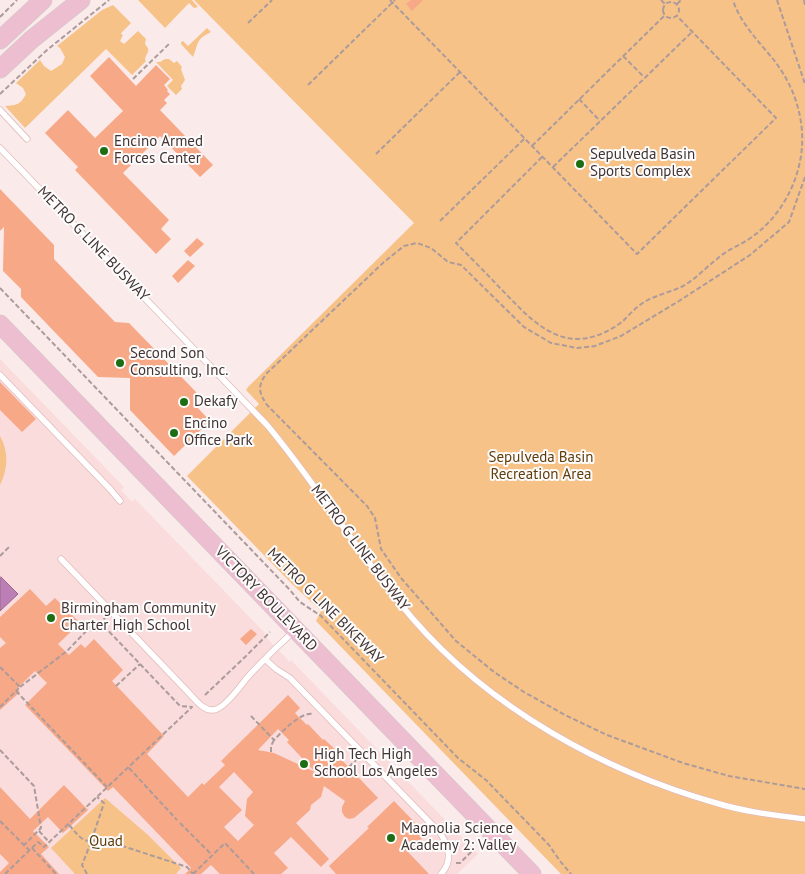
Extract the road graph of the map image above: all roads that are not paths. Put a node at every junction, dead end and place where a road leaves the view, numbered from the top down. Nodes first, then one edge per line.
1 (43, 0) edge
2 (81, 0) edge
3 (0, 40) edge
4 (0, 69) edge
5 (0, 110) edge
6 (27, 139) dead end
7 (0, 148) edge
8 (0, 324) edge
9 (0, 376) edge
10 (120, 501) dead end
11 (61, 559) dead end
12 (295, 630) junction
13 (265, 659) junction
14 (805, 819) edge
15 (441, 874) edge
16 (532, 874) edge

1 - 3 main road
2 - 4 main road
5 - 6 lane
7 - 14 lane, METRO G LINE BUSWAY
8 - 12 main road, VICTORY BOULEVARD
9 - 10 lane
11 - 13 lane
12 - 13 lane
12 - 16 main road, VICTORY BOULEVARD
13 - 15 lane

